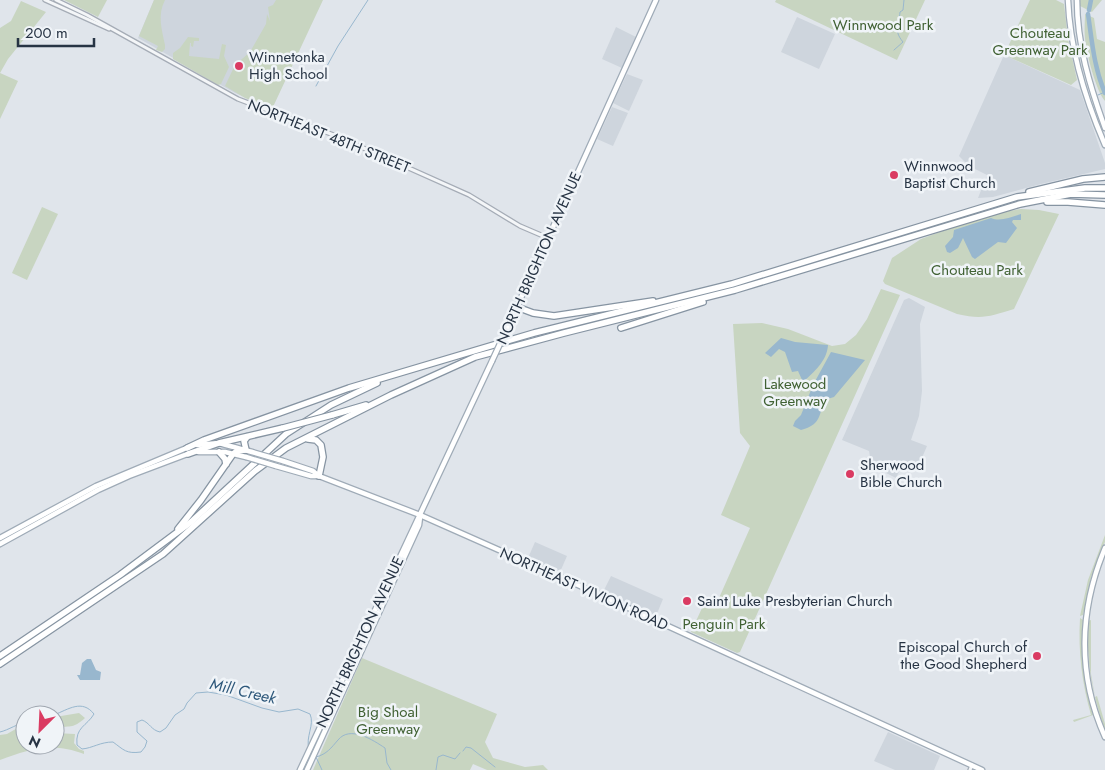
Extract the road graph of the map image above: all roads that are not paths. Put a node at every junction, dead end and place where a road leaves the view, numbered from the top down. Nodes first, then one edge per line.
1 (46, 0) edge
2 (56, 0) edge
3 (656, 0) edge
4 (1068, 0) edge
5 (1077, 0) edge
6 (112, 30) junction
7 (1082, 83) junction
8 (1092, 90) junction
9 (1105, 128) edge
10 (1105, 145) edge
11 (1105, 177) edge
12 (1105, 188) edge
13 (1105, 195) edge
14 (1017, 197) junction
15 (1020, 204) junction
16 (1105, 206) edge
17 (548, 238) junction
18 (735, 290) junction
19 (677, 298) junction
20 (517, 307) junction
21 (621, 328) dead end
22 (391, 377) junction
23 (391, 395) junction
24 (247, 437) junction
25 (300, 440) junction
26 (219, 443) junction
27 (188, 451) junction
28 (249, 451) junction
29 (219, 452) junction
30 (233, 454) junction
31 (226, 464) junction
32 (319, 476) junction
33 (420, 515) junction
34 (0, 538) edge
35 (169, 539) junction
36 (0, 544) edge
37 (1105, 548) edge
38 (0, 656) edge
39 (0, 664) edge
40 (1105, 736) edge
41 (308, 768) edge
42 (971, 768) edge
43 (300, 770) edge
44 (982, 770) edge

1 - 6 street, NORTHEAST 48TH STREET
2 - 6 street, NORTHEAST 48TH STREET
3 - 17 main road, NORTH BRIGHTON AVENUE
4 - 7 main road
5 - 8 main road
6 - 17 street, NORTHEAST 48TH STREET
7 - 8 main road
7 - 10 main road
8 - 9 main road
11 - 14 highway
12 - 14 highway
13 - 15 highway
14 - 19 highway
15 - 16 highway
15 - 18 highway
17 - 20 main road, NORTH BRIGHTON AVENUE
18 - 21 highway
18 - 23 highway
19 - 20 highway
19 - 22 highway
20 - 33 main road, NORTH BRIGHTON AVENUE, bridge
22 - 27 highway
22 - 35 highway
23 - 24 highway, bridge
23 - 25 highway
24 - 26 highway
24 - 28 highway
25 - 32 highway
25 - 39 highway
26 - 27 highway
26 - 28 main road, NORTHEAST VIVION ROAD
27 - 29 main road, NORTHEAST VIVION ROAD
27 - 34 main road, NORTHEAST VIVION ROAD
27 - 36 main road, NORTHEAST VIVION ROAD
28 - 30 highway
28 - 32 main road, NORTHEAST VIVION ROAD, bridge
29 - 30 main road, NORTHEAST VIVION ROAD
29 - 31 highway
30 - 31 highway
30 - 32 main road, NORTHEAST VIVION ROAD, bridge
31 - 35 highway
32 - 33 main road, NORTHEAST VIVION ROAD
33 - 41 main road, NORTH BRIGHTON AVENUE
33 - 42 main road, NORTHEAST VIVION ROAD
33 - 43 main road, NORTH BRIGHTON AVENUE
35 - 38 highway
37 - 40 main road
42 - 44 main road, NORTHEAST VIVION ROAD

